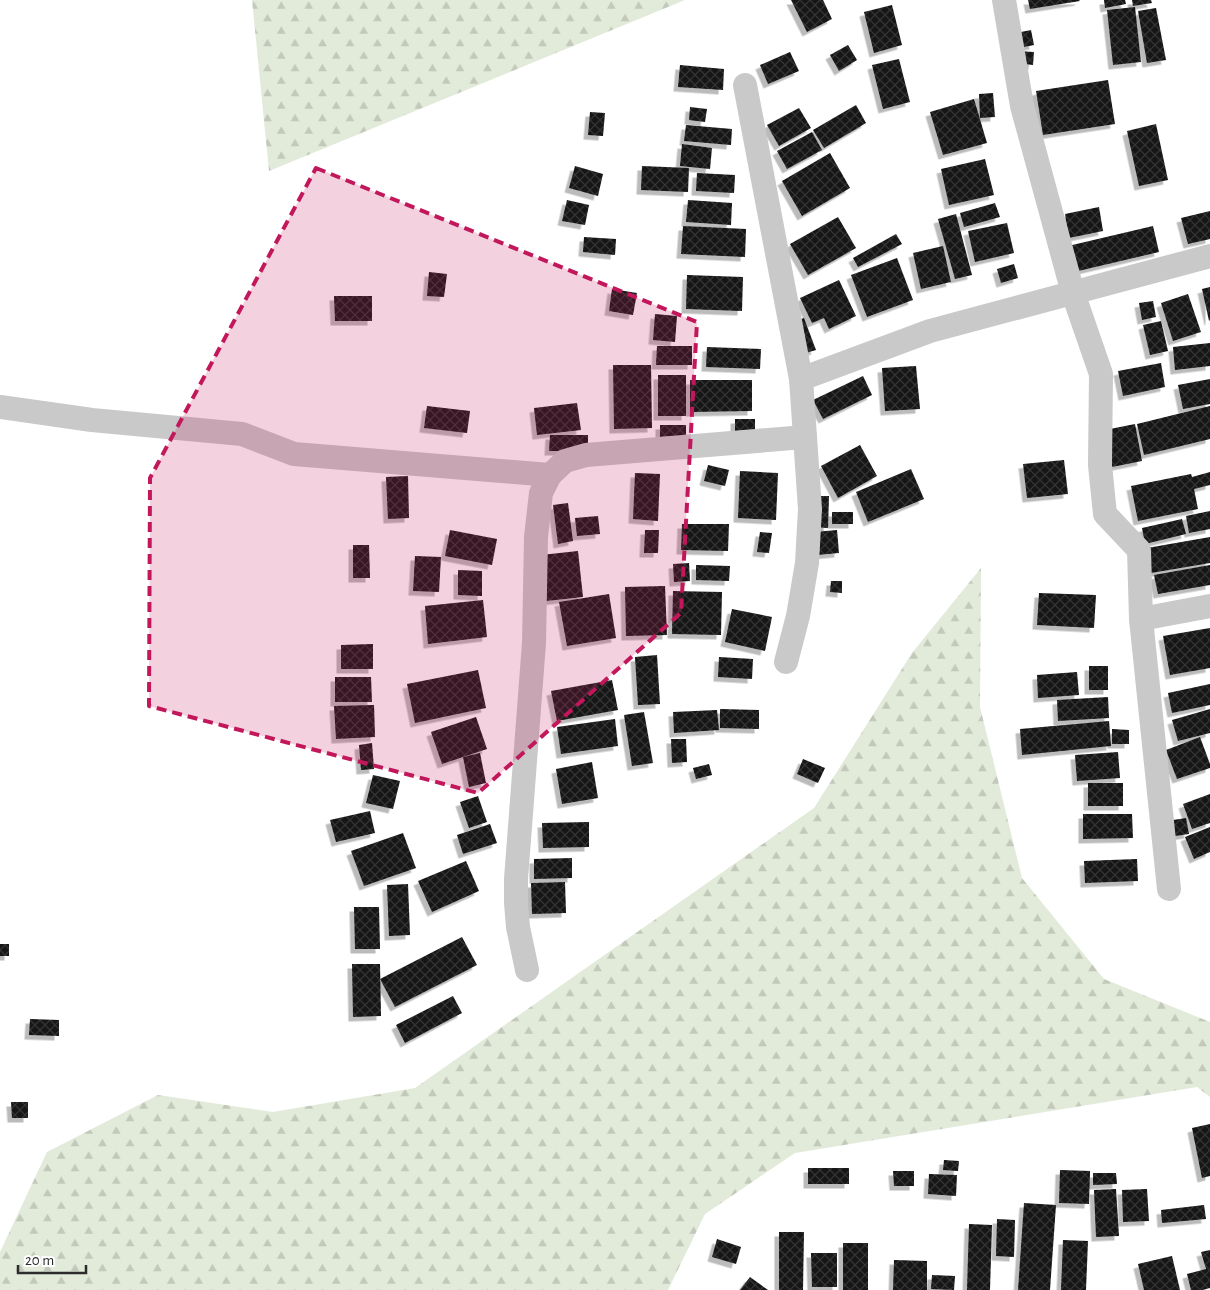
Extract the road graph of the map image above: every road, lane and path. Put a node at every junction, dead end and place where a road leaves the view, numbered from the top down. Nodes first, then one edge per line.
1 (1004, 0) edge
2 (745, 85) dead end
3 (1210, 256) edge
4 (1073, 293) junction
5 (801, 380) junction
6 (0, 407) edge
7 (805, 437) junction
8 (550, 475) junction
9 (1210, 606) edge
10 (1141, 619) junction
11 (786, 662) dead end
12 (1169, 889) dead end
13 (527, 970) dead end

1 - 4 street
2 - 5 street
3 - 4 street
4 - 5 street
4 - 10 street
5 - 7 street
6 - 8 street
7 - 8 street
7 - 11 street
8 - 13 street
9 - 10 street
10 - 12 street

